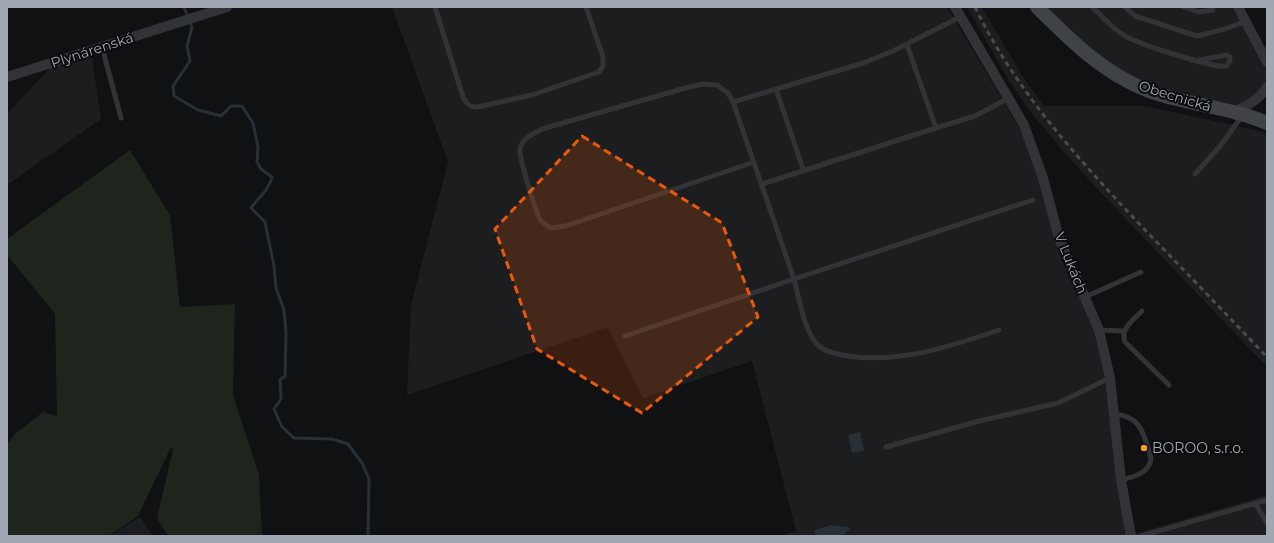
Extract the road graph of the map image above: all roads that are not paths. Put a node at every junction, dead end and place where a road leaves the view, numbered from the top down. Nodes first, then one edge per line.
1 (228, 7) edge
2 (434, 7) edge
3 (586, 7) edge
4 (955, 7) edge
5 (1036, 7) edge
6 (1092, 7) edge
7 (1125, 7) edge
8 (1184, 7) edge
9 (1238, 7) edge
10 (1213, 10) dead end
11 (962, 16) junction
12 (1246, 21) junction
13 (906, 44) junction
14 (102, 47) junction
15 (1200, 60) junction
16 (1267, 62) edge
17 (7, 78) edge
18 (1267, 87) edge
19 (776, 89) junction
20 (1010, 98) junction
21 (734, 102) junction
22 (1236, 114) junction
23 (121, 118) dead end
24 (1267, 123) edge
25 (936, 128) junction
26 (754, 162) junction
27 (803, 169) junction
28 (1195, 174) dead end
29 (762, 184) junction
30 (1033, 200) dead end
31 (1141, 272) dead end
32 (794, 279) junction
33 (1084, 297) junction
34 (1142, 311) dead end
35 (999, 330) dead end
36 (1099, 330) junction
37 (1124, 331) junction
38 (626, 336) dead end
39 (1110, 378) junction
40 (1169, 385) dead end
41 (1115, 414) junction
42 (886, 447) dead end
43 (1122, 480) junction
44 (1267, 500) edge
45 (1255, 503) junction
46 (1267, 523) edge
47 (1131, 536) edge
48 (1142, 536) edge

1 - 14 street, Plynárenská
2 - 3 lane
4 - 11 street, V Lukách
5 - 22 street, Obecnická
6 - 15 lane
7 - 12 lane
8 - 10 lane
9 - 12 street
11 - 13 lane
11 - 20 street, V Lukách
12 - 16 street
13 - 19 lane
13 - 25 lane
14 - 17 street, Plynárenská
14 - 23 lane
15 - 15 lane
18 - 22 street
19 - 21 lane
19 - 27 lane
20 - 25 lane
20 - 33 street, V Lukách
21 - 26 lane
21 - 26 lane
22 - 24 street, Obecnická
22 - 28 lane
25 - 27 lane
26 - 29 lane
27 - 29 lane
29 - 32 lane
30 - 32 lane
31 - 33 lane
32 - 35 lane
32 - 38 lane
33 - 36 street, V Lukách
34 - 37 lane
36 - 37 lane
36 - 39 street, V Lukách
37 - 40 lane
39 - 41 street, V Lukách
39 - 42 lane
41 - 43 street, V Lukách
41 - 43 lane
43 - 47 street, V Lukách
44 - 45 lane
45 - 46 lane
45 - 48 lane

